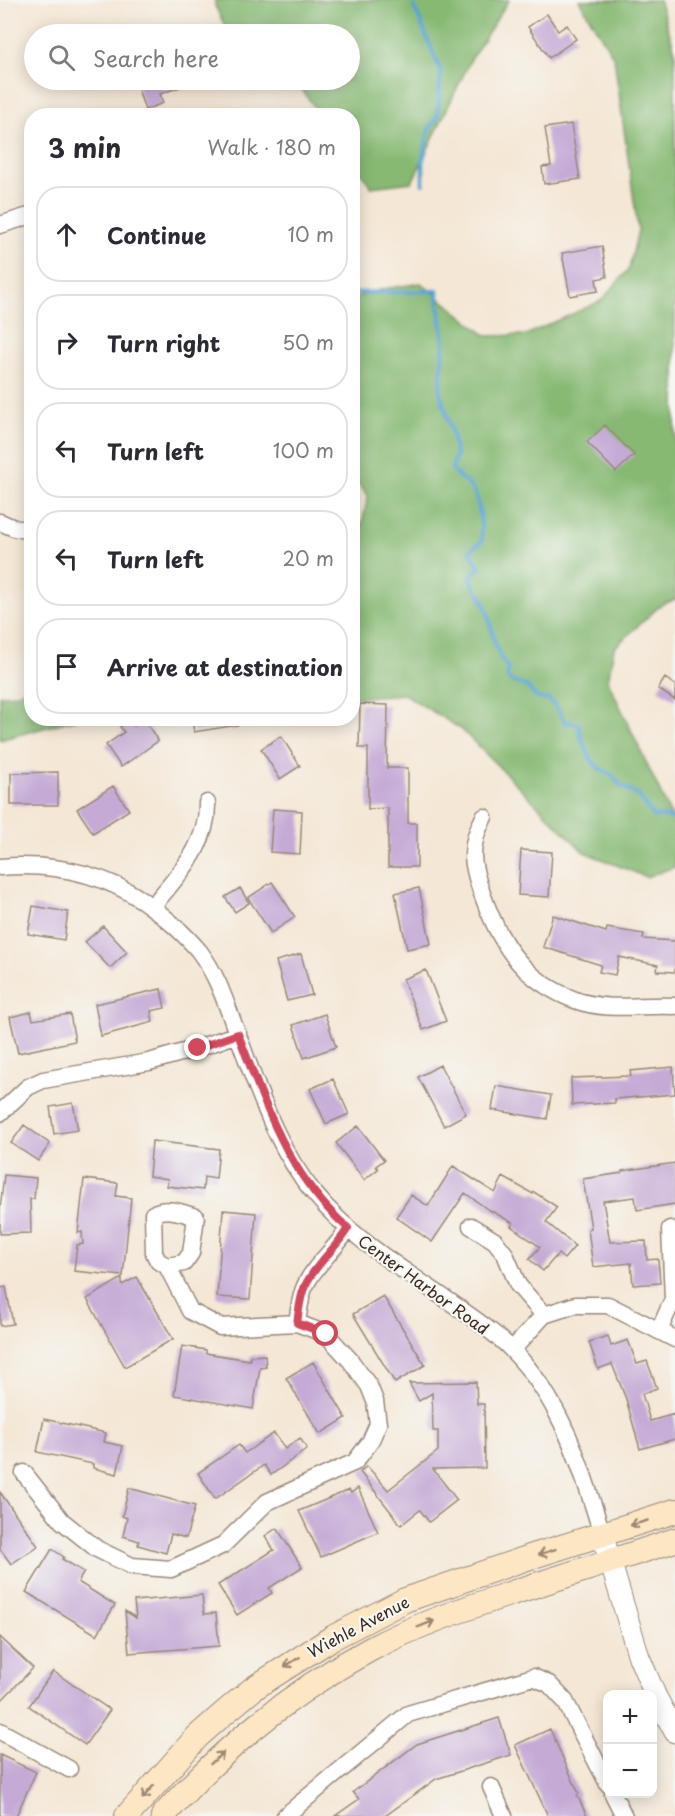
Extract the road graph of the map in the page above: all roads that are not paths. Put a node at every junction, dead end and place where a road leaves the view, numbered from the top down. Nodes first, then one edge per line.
1 (24, 218) edge
2 (0, 225) edge
3 (0, 522) edge
4 (24, 530) edge
5 (207, 804) dead end
6 (484, 817) dead end
7 (0, 867) edge
8 (152, 908) junction
9 (675, 1006) edge
10 (238, 1034) junction
11 (0, 1113) edge
12 (471, 1226) dead end
13 (348, 1228) junction
14 (670, 1229) dead end
15 (167, 1266) dead end
16 (544, 1315) junction
17 (297, 1323) junction
18 (659, 1331) junction
19 (675, 1339) edge
20 (512, 1350) junction
21 (24, 1473) dead end
22 (675, 1511) edge
23 (602, 1534) junction
24 (675, 1540) edge
25 (610, 1561) junction
26 (0, 1731) edge
27 (675, 1732) edge
28 (69, 1769) dead end
29 (603, 1774) edge
30 (491, 1786) dead end
31 (615, 1798) edge
32 (127, 1816) edge
33 (163, 1816) edge
34 (285, 1816) edge
35 (504, 1816) edge
36 (624, 1816) edge

1 - 2 street
3 - 4 street
5 - 8 street
6 - 9 street
7 - 8 street, Center Harbor Road
8 - 10 street, Center Harbor Road
10 - 11 street
10 - 13 street, Center Harbor Road
12 - 16 street
13 - 17 street
13 - 20 street, Center Harbor Road
14 - 18 street
15 - 17 street
16 - 18 street
16 - 20 street
17 - 21 street
18 - 19 street
20 - 23 street, Center Harbor Road
22 -> 23 main road, Wiehle Avenue
23 - 25 street, Center Harbor Road
23 -> 32 main road, Wiehle Avenue
24 - 25 main road, Wiehle Avenue
25 - 27 street, Center Harbor Road
33 -> 25 main road, Wiehle Avenue
26 - 28 street
29 - 34 street
30 - 35 street
31 - 36 street

